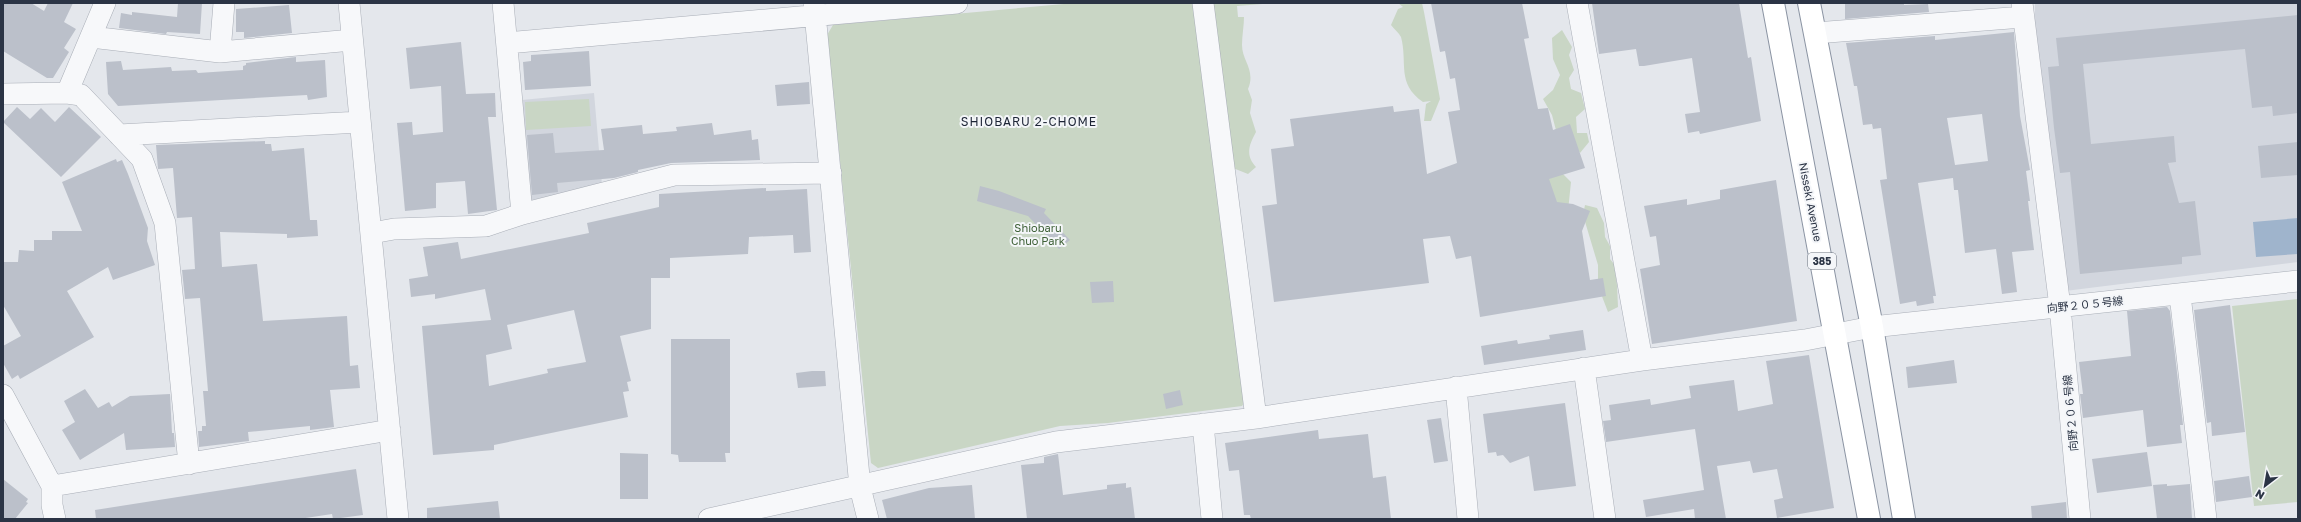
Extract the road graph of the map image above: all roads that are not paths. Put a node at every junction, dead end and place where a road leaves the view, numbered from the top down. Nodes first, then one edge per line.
1 (105, 3) edge
2 (224, 3) edge
3 (349, 3) edge
4 (503, 3) edge
5 (957, 3) edge
6 (1203, 3) edge
7 (1577, 3) edge
8 (1773, 3) edge
9 (1809, 3) edge
10 (814, 9) edge
11 (2022, 10) edge
12 (1815, 33) junction
13 (90, 37) junction
14 (352, 40) junction
15 (507, 43) junction
16 (220, 52) junction
17 (67, 93) junction
18 (3, 94) edge
19 (360, 122) junction
20 (119, 135) junction
21 (831, 173) junction
22 (522, 214) junction
23 (372, 232) junction
24 (2298, 281) edge
25 (2180, 295) junction
26 (2060, 307) junction
27 (1872, 327) junction
28 (1836, 334) junction
29 (1642, 360) junction
30 (1584, 368) junction
31 (1456, 387) junction
32 (3, 395) edge
33 (1256, 418) junction
34 (1203, 424) junction
35 (390, 430) junction
36 (189, 464) junction
37 (52, 486) junction
38 (860, 487) junction
39 (55, 519) edge
40 (398, 519) edge
41 (709, 519) edge
42 (868, 519) edge
43 (1212, 519) edge
44 (1468, 519) edge
45 (1605, 519) edge
46 (1868, 519) edge
47 (1904, 519) edge
48 (2080, 519) edge
49 (2206, 519) edge

1 - 13 street
2 - 16 street
3 - 14 street
4 - 15 street
5 - 10 street
6 - 33 street
7 - 29 street
8 - 28 highway, Nisseki Avenue / 385
9 - 12 highway
10 - 15 street
10 - 21 street
11 - 12 street
11 - 26 street, 向野２０６号線
12 - 27 highway
13 - 16 street
13 - 17 street
14 - 16 street
14 - 19 street
15 - 22 street
17 - 18 street
17 - 20 street
19 - 20 street
19 - 23 street
20 - 36 street
21 - 22 street
21 - 38 street
22 - 23 street
23 - 35 street
24 - 25 street, 向野２０５号線
25 - 26 street, 向野２０５号線
25 - 49 street
26 - 27 street, 向野２０５号線
26 - 48 street, 向野２０６号線
27 - 28 street, 向野２０５号線
27 - 47 highway
28 - 29 street, 向野２０５号線
28 - 46 highway, Nisseki Avenue / 385
29 - 30 street, 向野２０５号線
30 - 31 street, 向野２０５号線
30 - 45 street
31 - 33 street, 向野２０５号線
31 - 44 street
32 - 37 street
33 - 34 street, 向野２０５号線
34 - 38 street, 向野２０５号線
34 - 43 street
35 - 36 street
35 - 40 street
36 - 37 street
37 - 39 street
38 - 41 street, 向野２０５号線
38 - 42 street

